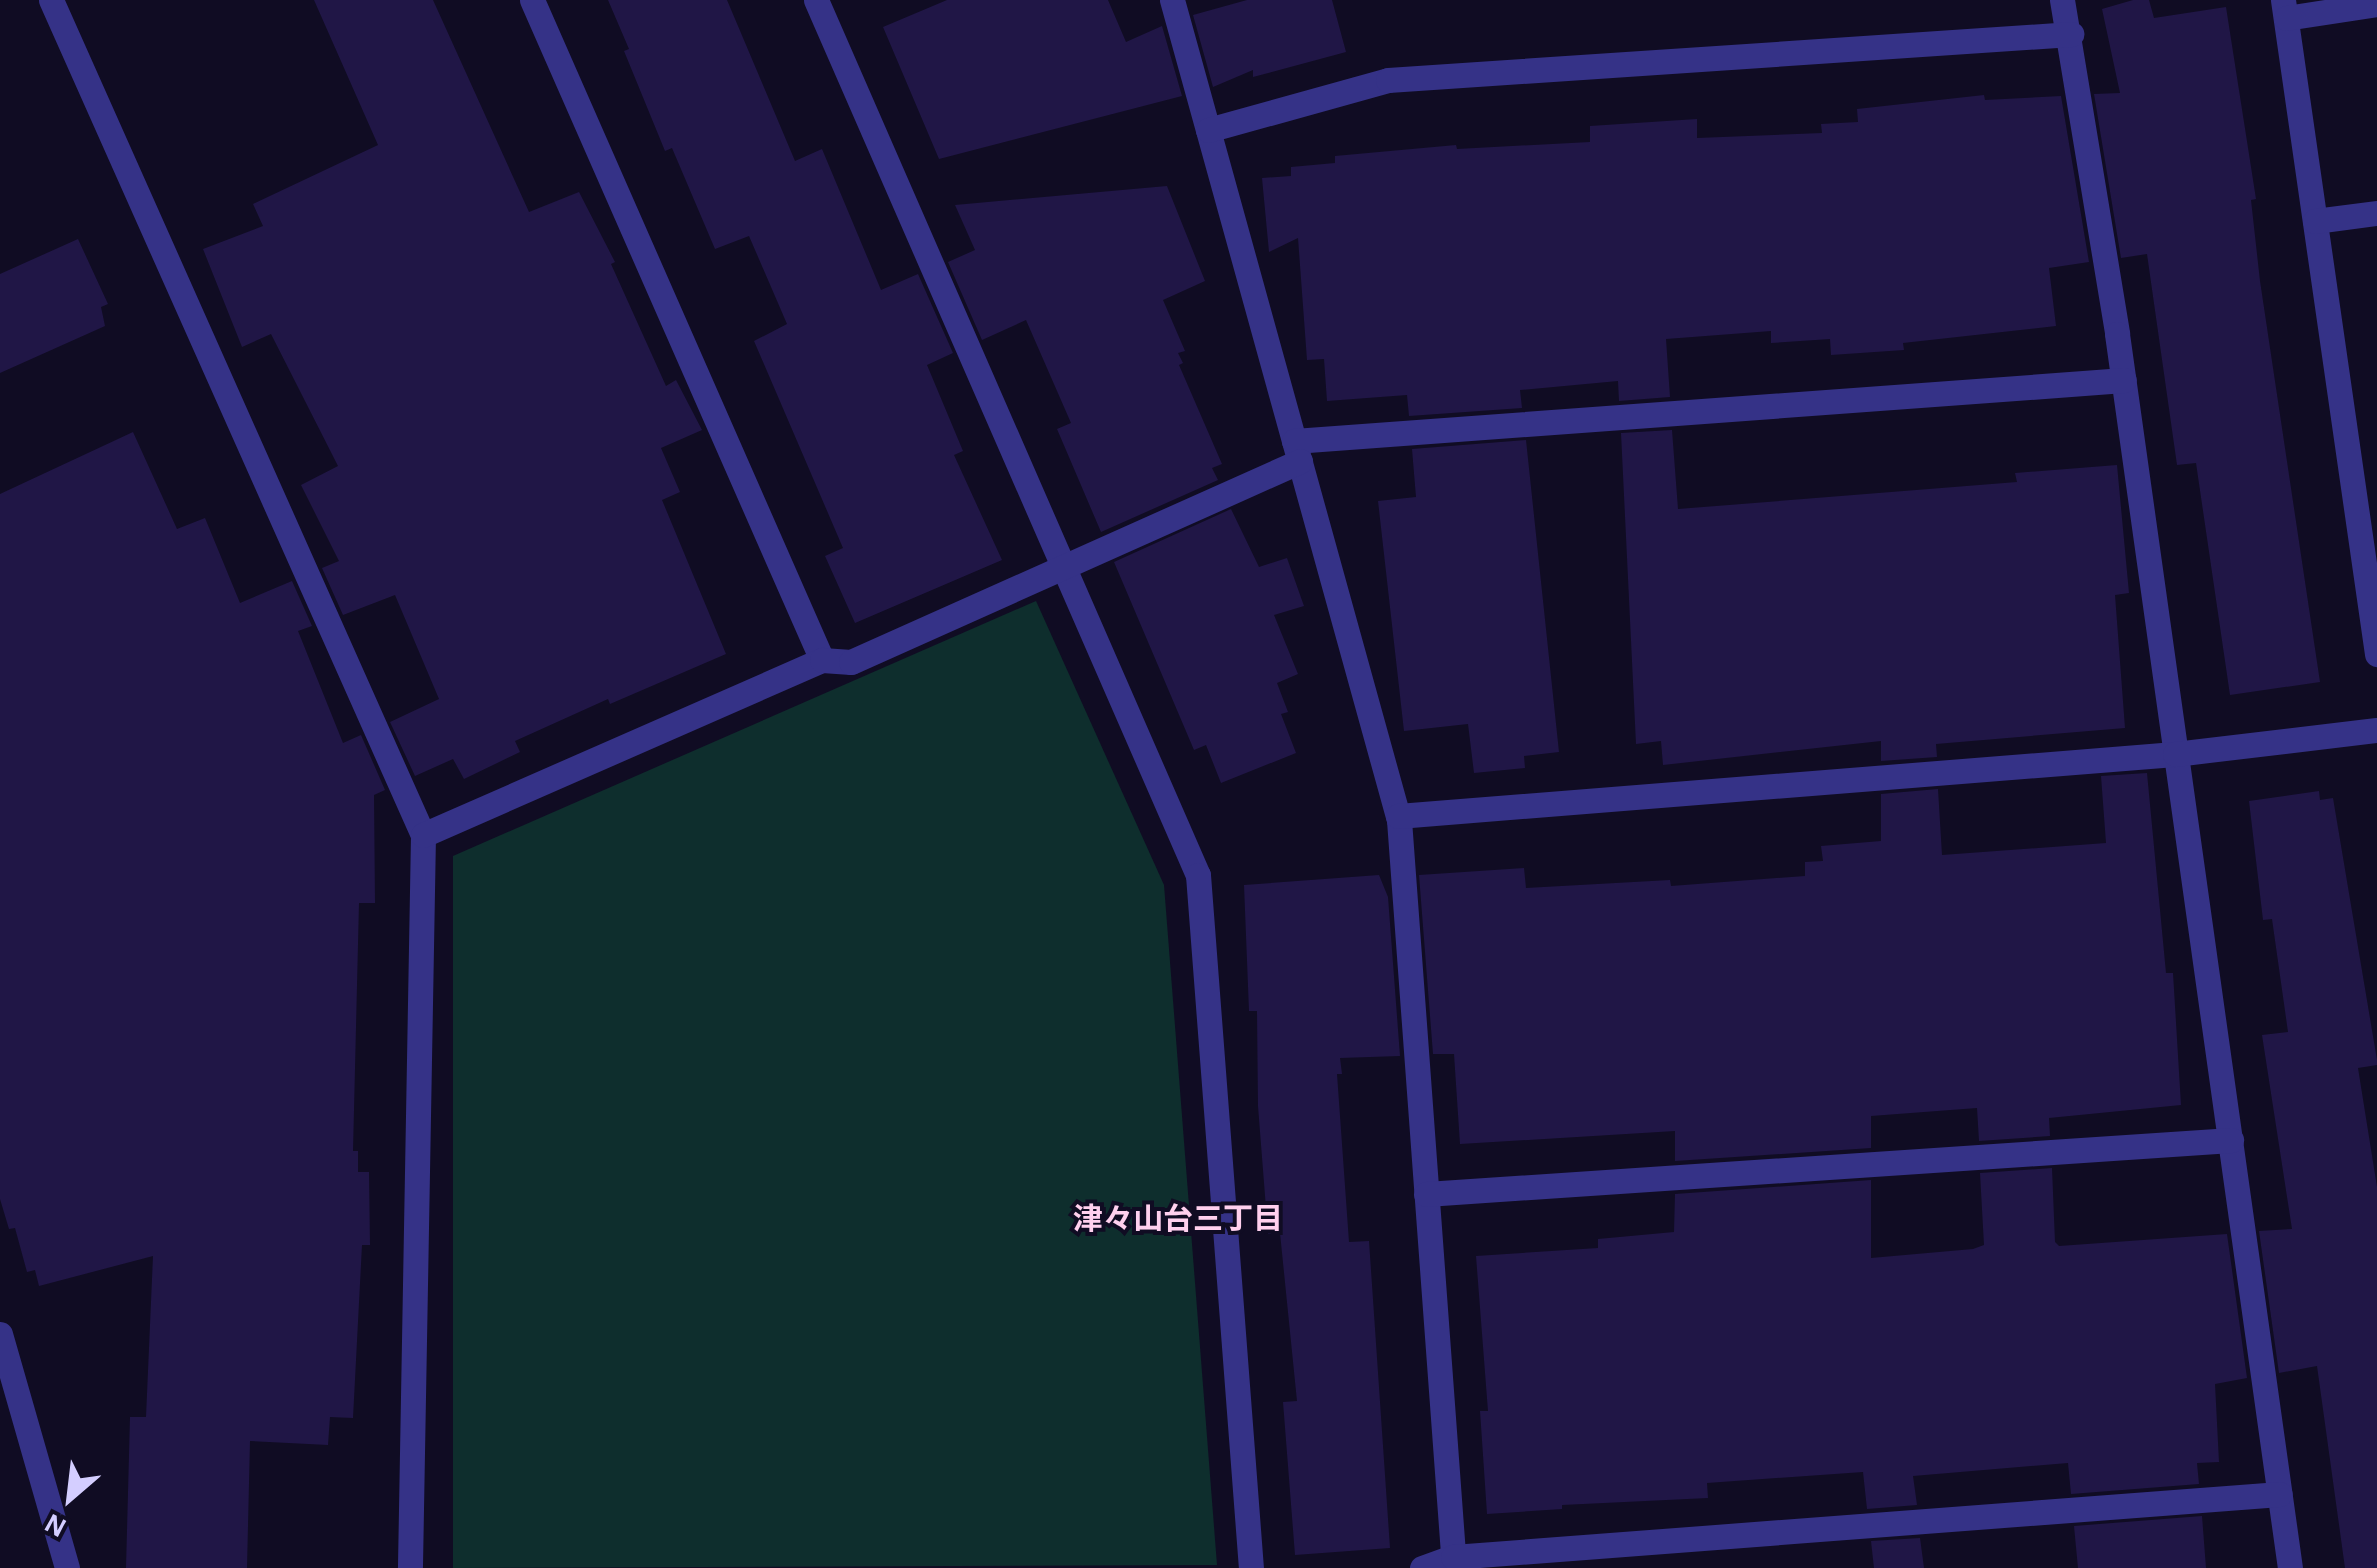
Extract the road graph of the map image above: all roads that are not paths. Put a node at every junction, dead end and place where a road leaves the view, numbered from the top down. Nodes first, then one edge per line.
1 (51, 0) edge
2 (532, 0) edge
3 (816, 0) edge
4 (1172, 0) edge
5 (2062, 0) edge
6 (2377, 4) edge
7 (2285, 9) edge
8 (2071, 34) junction
9 (1208, 130) junction
10 (2377, 213) edge
11 (2315, 222) junction
12 (2124, 380) junction
13 (1297, 451) junction
14 (1064, 566) junction
15 (2372, 581) edge
16 (2377, 654) edge
17 (822, 660) junction
18 (2377, 730) edge
19 (2175, 754) junction
20 (1398, 816) junction
21 (423, 835) junction
22 (2230, 1140) junction
23 (1426, 1194) junction
24 (0, 1334) edge
25 (2280, 1494) junction
26 (1453, 1563) edge
27 (66, 1568) edge
28 (410, 1568) edge
29 (1251, 1568) edge
30 (1422, 1568) edge
31 (2290, 1568) edge

1 - 21 street
2 - 17 street
3 - 14 street
4 - 9 street
5 - 8 street
6 - 7 street
7 - 11 street
8 - 9 street
8 - 12 street
9 - 13 street
10 - 11 street
11 - 15 street
12 - 13 street
12 - 19 street
13 - 14 street
13 - 20 street
14 - 17 street
14 - 29 street
15 - 16 street
17 - 21 street
18 - 19 street
19 - 20 street
19 - 22 street
20 - 23 street
21 - 28 street
22 - 23 street
22 - 25 street
23 - 26 street
24 - 27 street
25 - 26 street
25 - 31 street
26 - 30 street

